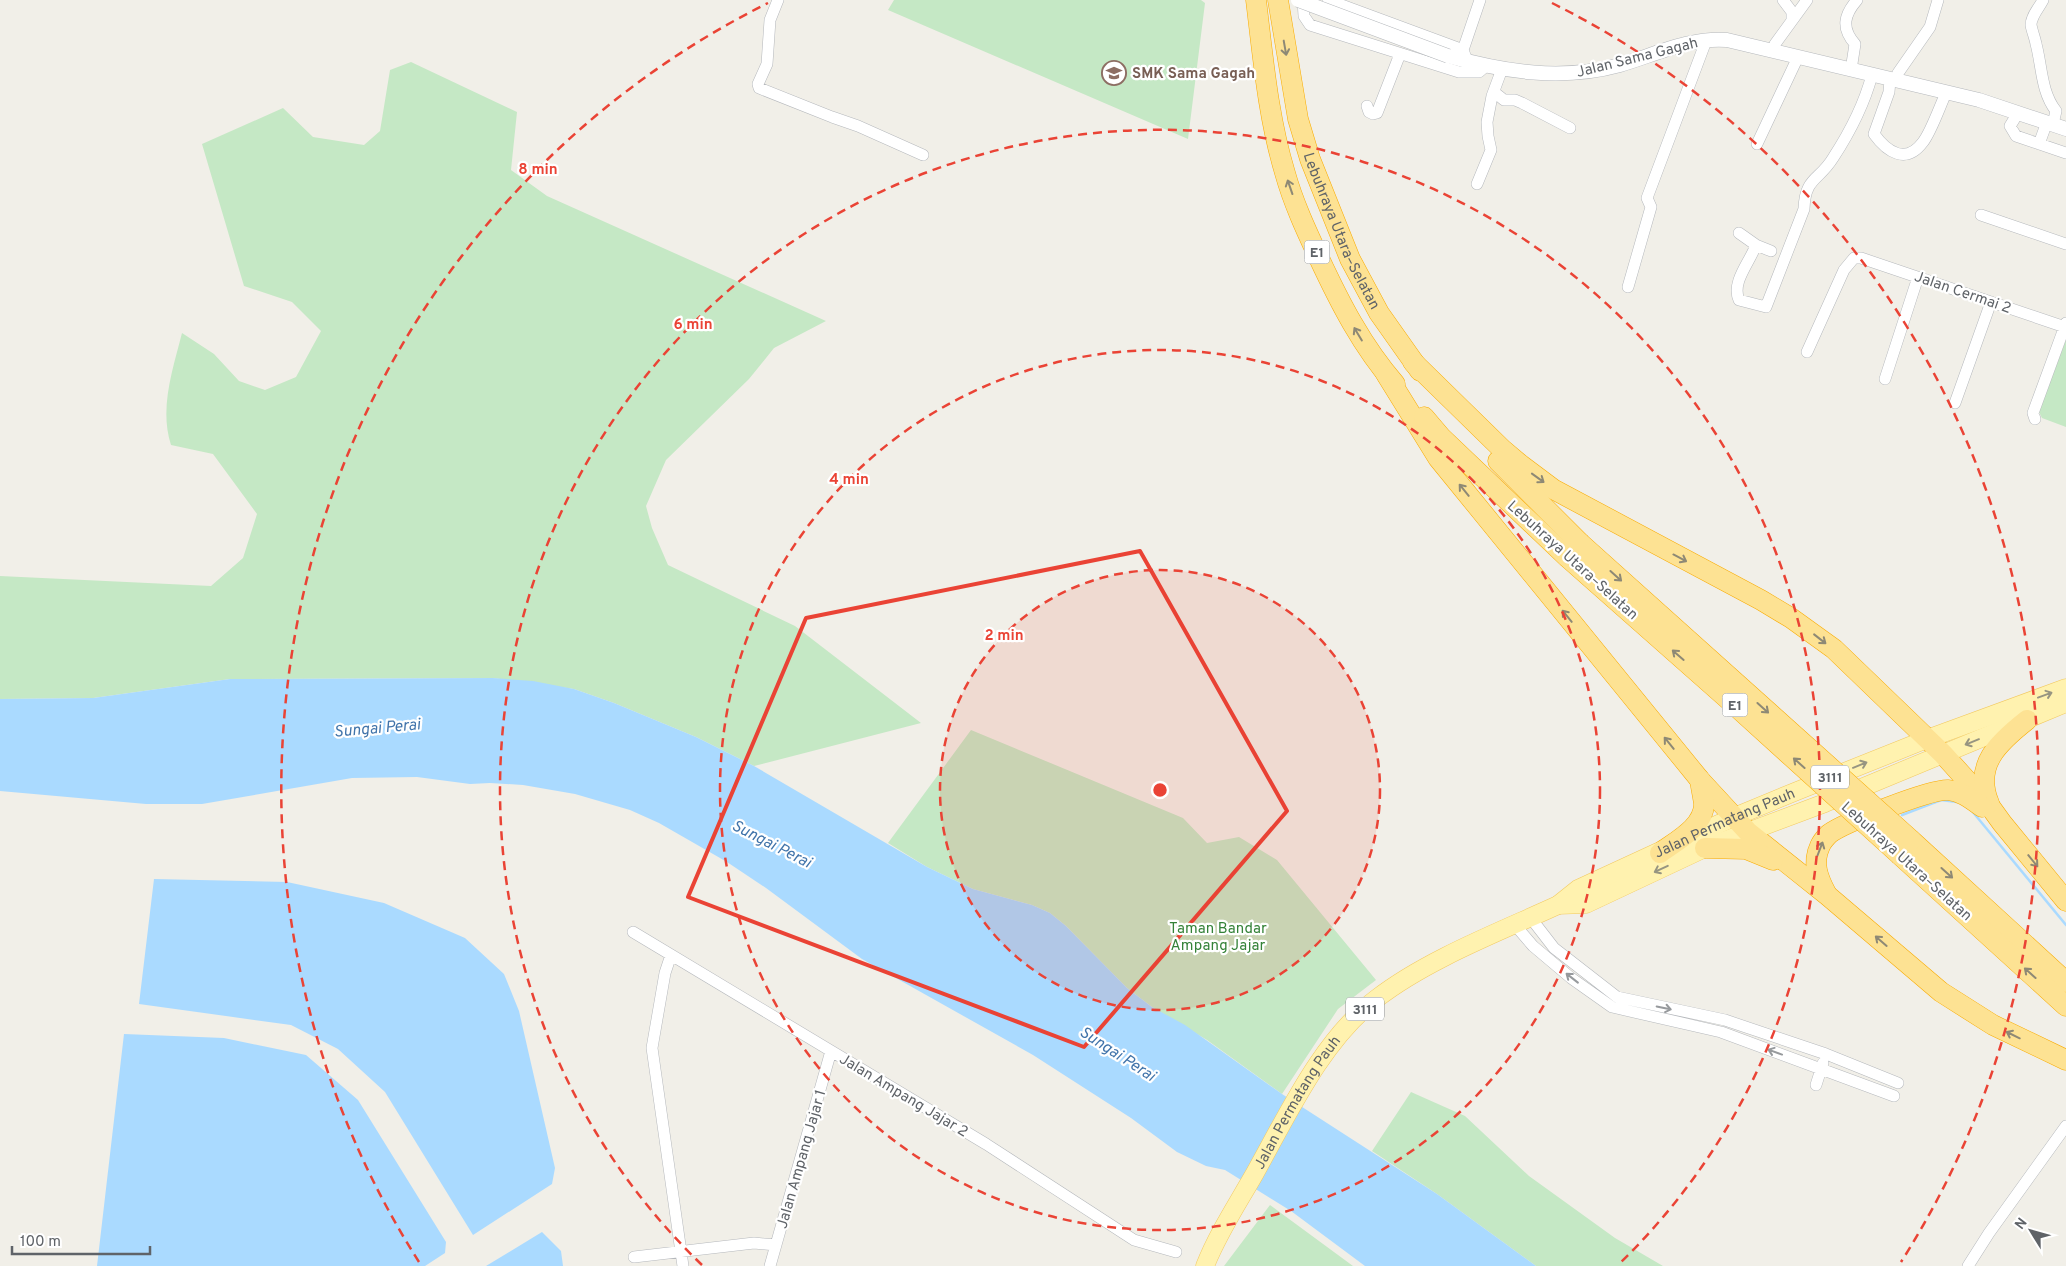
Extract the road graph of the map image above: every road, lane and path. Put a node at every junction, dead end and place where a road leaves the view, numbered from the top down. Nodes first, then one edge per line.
1 (778, 0) edge
2 (1256, 0) edge
3 (1278, 0) edge
4 (1298, 0) edge
5 (1303, 0) edge
6 (1328, 0) edge
7 (1480, 0) edge
8 (1783, 0) edge
9 (1807, 0) edge
10 (1857, 0) edge
11 (1938, 0) edge
12 (2043, 0) edge
13 (1792, 20) junction
14 (1706, 41) junction
15 (1773, 51) junction
16 (1400, 54) junction
17 (1465, 56) junction
18 (1798, 57) junction
19 (1486, 66) junction
20 (1502, 69) junction
21 (1851, 70) junction
22 (1872, 75) junction
23 (1892, 80) junction
24 (1494, 92) junction
25 (1946, 93) junction
26 (1367, 106) dead end
27 (2018, 113) junction
28 (2055, 125) edge
29 (1570, 128) dead end
30 (1757, 144) dead end
31 (2039, 144) junction
32 (2066, 153) edge
33 (923, 155) dead end
34 (1478, 184) dead end
35 (1981, 215) dead end
36 (1739, 233) dead end
37 (2066, 244) edge
38 (1756, 245) junction
39 (1771, 251) dead end
40 (1918, 277) junction
41 (1628, 287) dead end
42 (1991, 302) junction
43 (2065, 325) edge
44 (1807, 352) dead end
45 (1413, 362) junction
46 (1386, 374) junction
47 (1885, 379) dead end
48 (1955, 403) dead end
49 (2035, 419) dead end
50 (1573, 550) junction
51 (2066, 688) edge
52 (2066, 703) edge
53 (2027, 720) junction
54 (1927, 739) junction
55 (1943, 754) junction
56 (1700, 780) junction
57 (1990, 805) junction
58 (1734, 817) junction
59 (2002, 823) junction
60 (1748, 832) junction
61 (1905, 847) junction
62 (1705, 848) junction
63 (1660, 852) junction
64 (1792, 867) junction
65 (1827, 895) junction
66 (2066, 901) edge
67 (1558, 905) junction
68 (1523, 921) junction
69 (633, 932) dead end
70 (672, 955) junction
71 (2066, 982) edge
72 (2066, 1006) edge
73 (1725, 1020) junction
74 (1721, 1032) junction
75 (831, 1051) junction
76 (1826, 1054) junction
77 (2063, 1062) edge
78 (1821, 1069) junction
79 (1898, 1083) dead end
80 (1816, 1085) dead end
81 (1894, 1096) dead end
82 (2066, 1126) edge
83 (776, 1245) junction
84 (681, 1252) junction
85 (1176, 1252) dead end
86 (634, 1257) dead end
87 (683, 1266) edge
88 (770, 1266) edge
89 (1205, 1266) edge
90 (1968, 1266) edge

1 - 33 street
46 -> 2 highway, Lebuhraya Utara–Selatan / E1
3 -> 45 highway, Lebuhraya Utara–Selatan / E1
4 - 17 street, Jalan Sama Gagah, bridge
5 - 16 street
6 - 17 street
7 - 17 street
8 - 13 street
9 - 13 street
10 - 21 street
11 - 23 street
12 - 28 street
13 - 15 street
14 - 15 street, Jalan Sama Gagah
14 - 20 street, Jalan Sama Gagah
14 - 41 street
15 - 18 street, Jalan Sama Gagah
16 - 19 street
16 - 26 street
17 - 19 street, Jalan Sama Gagah
18 - 21 street, Jalan Sama Gagah
18 - 30 street
19 - 20 street, Jalan Sama Gagah
20 - 24 street
21 - 22 street, Jalan Sama Gagah
22 - 23 street, Jalan Sama Gagah
22 - 38 street
23 - 25 street, Jalan Sama Gagah
23 - 25 street
24 - 29 street
24 - 34 street
25 - 27 street, Jalan Sama Gagah
27 - 28 street, Jalan Sama Gagah
27 - 31 street
28 - 31 street
31 - 32 street
35 - 37 street
36 - 38 street
38 - 39 street
40 - 42 street, Jalan Cermai 2
40 - 44 street, Jalan Cermai 2
40 - 47 street
42 - 43 street, Jalan Cermai 2
42 - 48 street
43 - 49 street
45 - 50 highway, Lebuhraya Utara–Selatan / E1
45 -> 54 highway
46 - 50 highway, Lebuhraya Utara–Selatan / E1
56 -> 46 highway
50 - 61 highway, Lebuhraya Utara–Selatan / E1, bridge
54 -> 51 main road, Jalan Permatang Pauh / 3111
52 - 53 main road, Jalan Permatang Pauh / 3111
53 -> 55 main road, Jalan Permatang Pauh / 3111
53 - 57 highway
54 - 55 highway
58 -> 54 main road, Jalan Permatang Pauh / 3111
55 - 57 highway
55 - 60 main road, Jalan Permatang Pauh / 3111
56 - 58 highway
56 - 63 highway
57 - 59 highway
58 - 60 highway
58 - 63 main road, Jalan Permatang Pauh / 3111
65 -> 59 highway
59 -> 66 highway
60 - 62 main road, Jalan Permatang Pauh / 3111
60 - 64 highway
61 -> 71 highway, Lebuhraya Utara–Selatan / E1
72 -> 61 highway, Lebuhraya Utara–Selatan / E1
62 - 64 highway
62 -> 67 main road, Jalan Permatang Pauh / 3111
63 - 67 main road, Jalan Permatang Pauh / 3111
64 - 65 highway
77 -> 65 highway
67 - 68 main road, Jalan Permatang Pauh / 3111
68 -> 73 street
74 -> 68 street
68 - 89 main road, Jalan Permatang Pauh / 3111
69 - 70 street, Jalan Ampang Jajar 2
70 - 75 street, Jalan Ampang Jajar 2
70 - 84 street
73 - 74 street
73 - 76 street
78 -> 74 street
75 - 83 street, Jalan Ampang Jajar 1
75 - 85 street, Jalan Ampang Jajar 2
76 - 78 street
76 - 79 street
78 - 80 street
78 - 81 street
82 - 90 street
83 - 84 street
83 - 88 street, Jalan Ampang Jajar 1
84 - 86 street
84 - 87 street

